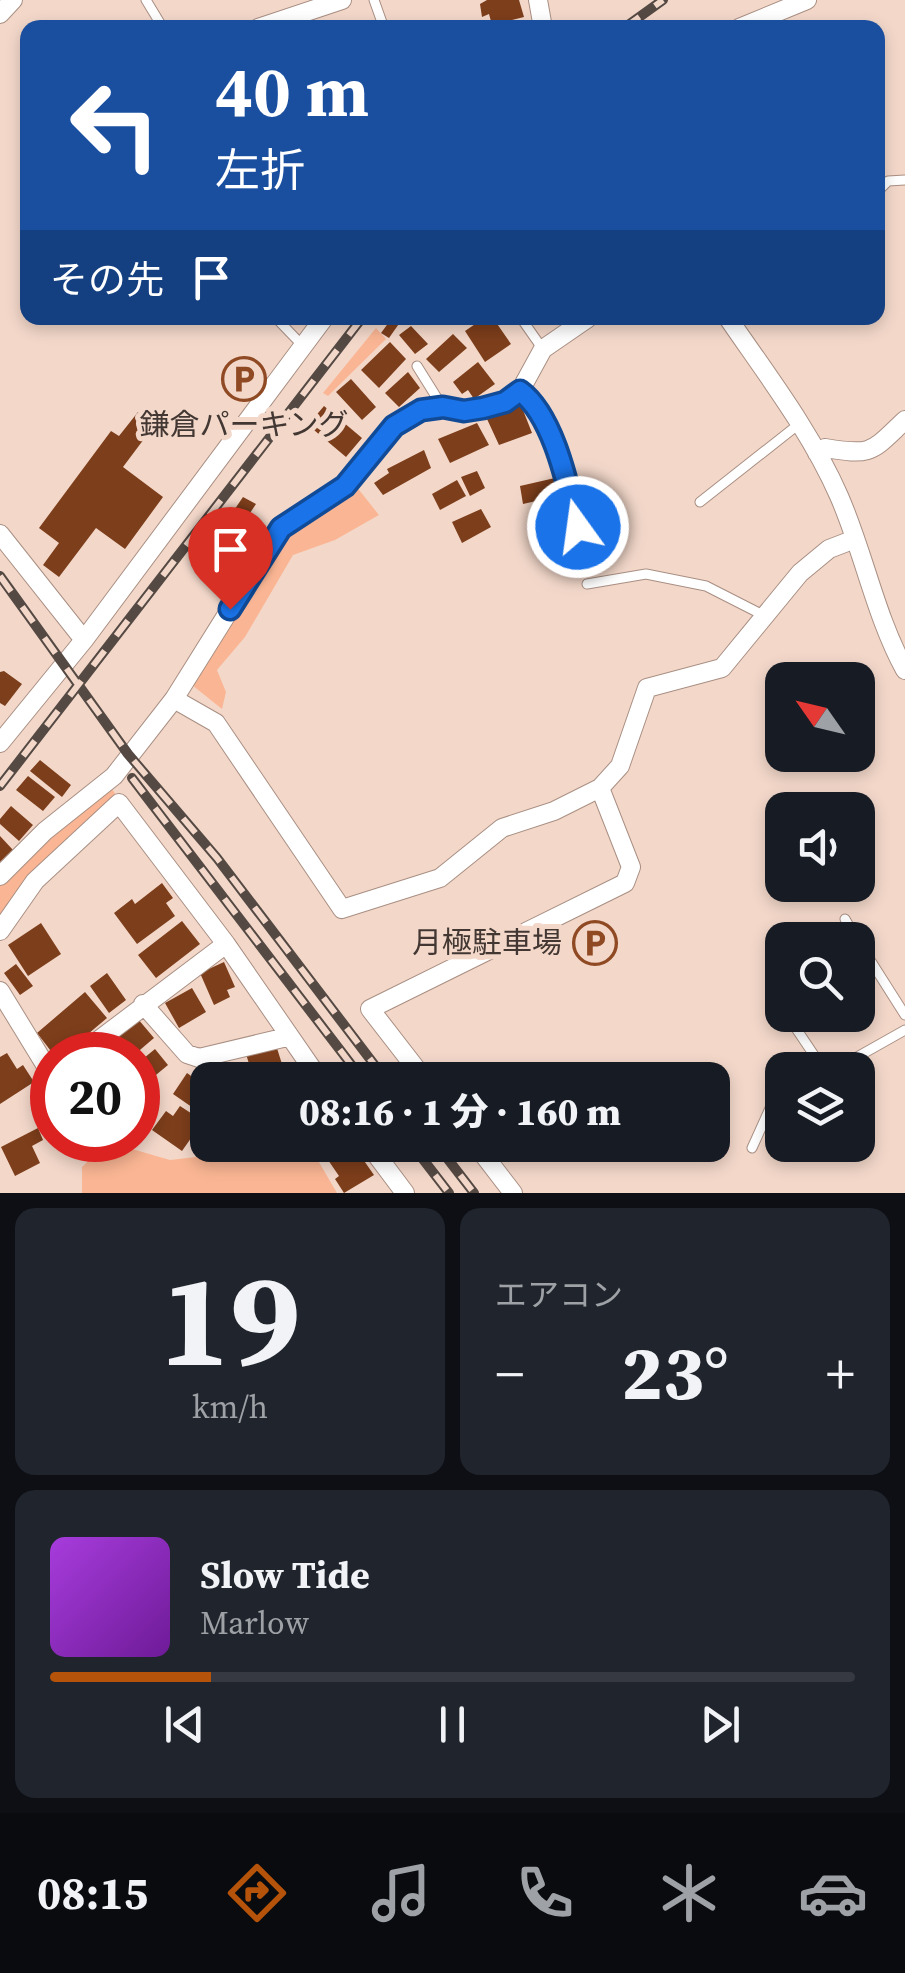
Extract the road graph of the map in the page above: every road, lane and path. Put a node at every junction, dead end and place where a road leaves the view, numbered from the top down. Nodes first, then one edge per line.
1 (13, 0) edge
2 (342, 0) edge
3 (807, 0) edge
4 (0, 14) edge
5 (282, 20) edge
6 (758, 20) edge
7 (283, 325) edge
8 (319, 325) edge
9 (526, 325) edge
10 (578, 325) edge
11 (733, 325) edge
12 (303, 346) junction
13 (543, 348) junction
14 (417, 366) dead end
15 (520, 391) junction
16 (443, 407) junction
17 (905, 420) edge
18 (799, 424) junction
19 (817, 453) junction
20 (700, 502) dead end
21 (578, 527) dead end
22 (0, 534) edge
23 (855, 539) junction
24 (587, 584) dead end
25 (764, 616) junction
26 (897, 637) edge
27 (84, 640) junction
28 (905, 670) edge
29 (174, 699) junction
30 (0, 743) edge
31 (600, 788) junction
32 (0, 876) edge
33 (845, 919) dead end
34 (847, 922) edge
35 (0, 931) edge
36 (226, 944) junction
37 (875, 969) edge
38 (0, 991) edge
39 (143, 1004) junction
40 (905, 1015) edge
41 (905, 1030) edge
42 (108, 1032) edge
43 (287, 1037) junction
44 (30, 1040) edge
45 (866, 1052) edge
46 (306, 1062) edge
47 (411, 1062) edge
48 (765, 1119) edge
49 (752, 1148) dead end
50 (382, 1162) edge
51 (489, 1162) edge
52 (405, 1193) edge
53 (512, 1193) edge

1 - 4 street
2 - 5 street
3 - 6 street
7 - 12 lane
8 - 12 street
9 - 13 lane
10 - 13 street
11 - 18 street
12 - 27 street
13 - 15 street
14 - 16 lane
15 - 16 street
15 - 21 lane
16 - 29 street
17 - 19 street
18 - 19 street
18 - 20 lane
19 - 23 street
22 - 27 street
23 - 25 street
23 - 26 street
24 - 25 lane
25 - 31 street
26 - 28 street
27 - 30 street
29 - 31 street
29 - 32 street
31 - 47 street
33 - 34 lane
35 - 36 street
36 - 39 street
36 - 43 street
37 - 40 lane
38 - 44 street
39 - 42 street
39 - 43 street
41 - 45 lane
43 - 46 street
48 - 49 lane
50 - 52 street
51 - 53 street

